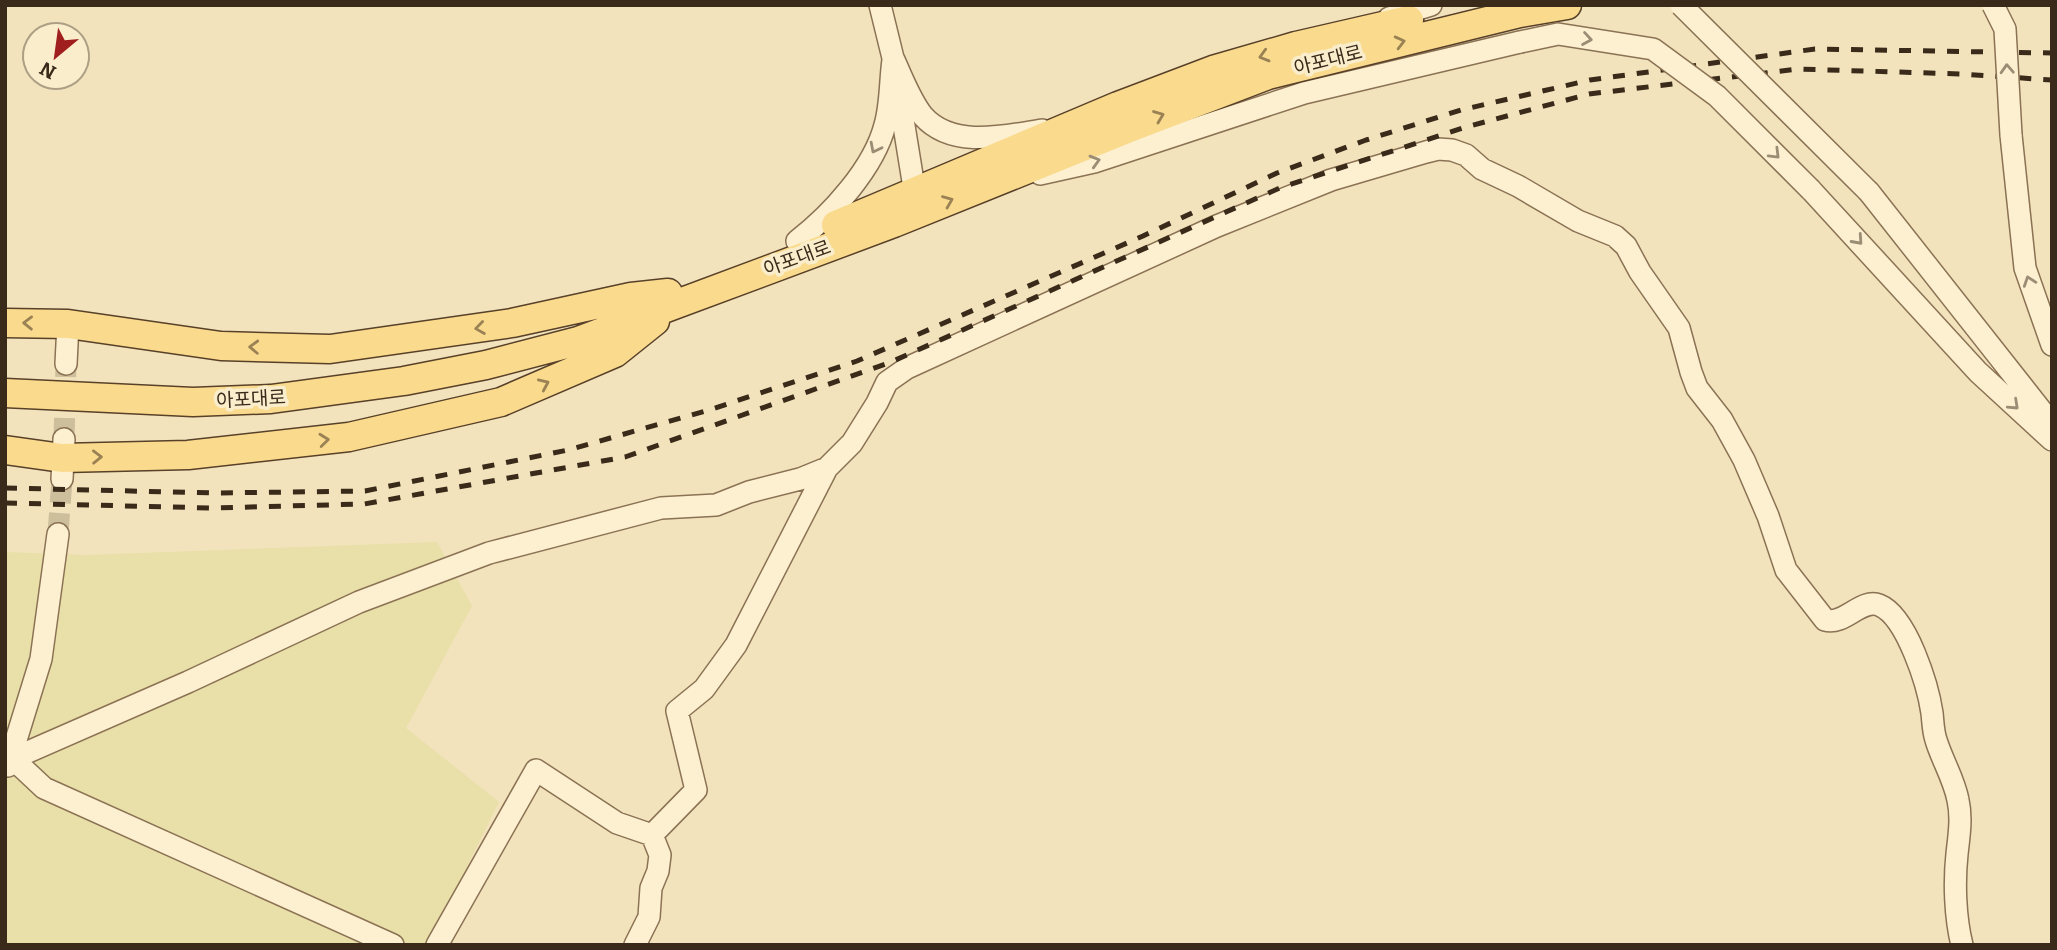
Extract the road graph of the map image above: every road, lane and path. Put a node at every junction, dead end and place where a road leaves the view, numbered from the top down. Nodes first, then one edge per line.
1 (880, 5) edge
2 (1431, 5) edge
3 (1473, 5) edge
4 (1567, 5) edge
5 (1681, 5) edge
6 (1993, 5) edge
7 (1296, 46) junction
8 (893, 58) junction
9 (1074, 125) junction
10 (980, 188) junction
11 (916, 203) junction
12 (797, 241) junction
13 (671, 299) junction
14 (5, 323) edge
15 (68, 324) junction
16 (2052, 345) edge
17 (66, 364) tunnel mouth
18 (5, 374) edge
19 (5, 393) edge
20 (2052, 424) edge
21 (2052, 440) edge
22 (5, 450) edge
23 (827, 468) junction
24 (58, 534) tunnel mouth
25 (8, 763) edge
26 (652, 835) junction
27 (393, 945) edge
28 (437, 945) edge
29 (635, 945) edge
30 (1962, 945) edge

1 - 8 street
2 - 7 street
3 - 7 main road, 아포대로
10 -> 4 main road, 아포대로
5 - 20 street, bridge
16 -> 6 street, bridge
7 -> 9 main road, 아포대로
8 - 9 street
8 - 11 street
8 -> 12 street
9 - 11 main road, 아포대로
11 -> 10 main road, 아포대로
10 -> 21 street, bridge
11 - 12 main road, 아포대로
11 - 13 main road, 아포대로
12 - 13 main road, 아포대로
13 -> 15 main road
13 - 18 main road, 아포대로
13 - 19 main road, 아포대로
22 -> 13 main road
15 -> 14 main road
15 - 17 street
23 - 25 street
23 - 26 street
23 - 30 street
24 - 25 street
25 - 27 street
26 - 28 street
26 - 29 street

